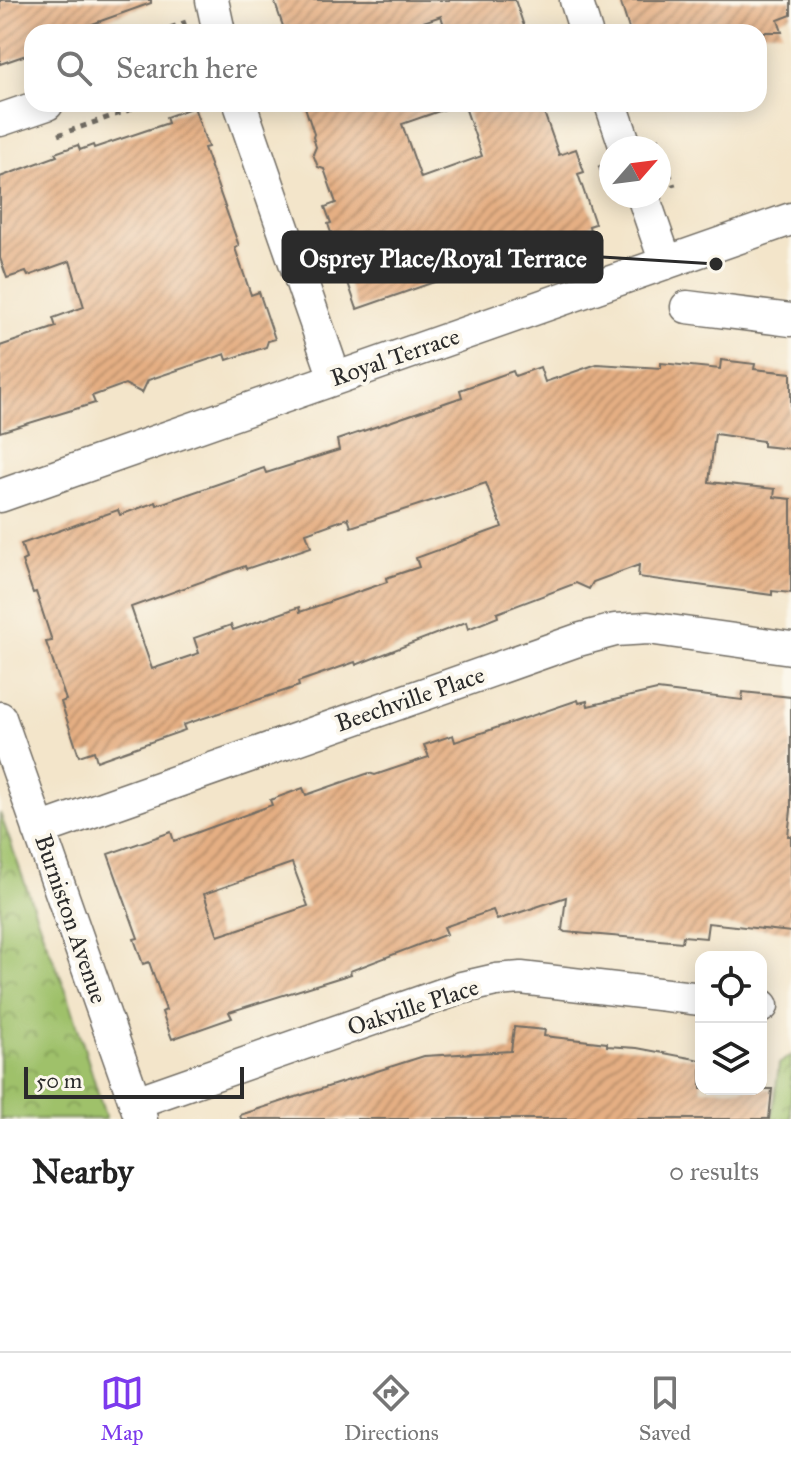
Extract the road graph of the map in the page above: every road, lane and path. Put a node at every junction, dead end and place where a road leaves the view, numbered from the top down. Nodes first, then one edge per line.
1 (212, 0) edge
2 (576, 0) edge
3 (187, 22) dead end
4 (181, 24) edge
5 (217, 24) edge
6 (584, 24) edge
7 (24, 112) edge
8 (123, 112) edge
9 (243, 112) edge
10 (614, 112) edge
11 (0, 120) edge
12 (622, 136) edge
13 (44, 139) dead end
14 (647, 208) edge
15 (791, 219) edge
16 (666, 263) junction
17 (687, 307) dead end
18 (791, 320) edge
19 (335, 378) junction
20 (0, 496) edge
21 (791, 648) edge
22 (0, 718) edge
23 (39, 830) junction
24 (695, 998) edge
25 (138, 1111) edge

1 - 5 street
2 - 6 street
3 - 4 path
7 - 11 street
8 - 13 path
9 - 19 street
10 - 12 street
14 - 16 street
15 - 16 street, Royal Terrace
16 - 19 street, Royal Terrace
17 - 18 street
19 - 20 street, Royal Terrace
21 - 23 street, Beechville Place
22 - 23 street, Burniston Avenue
23 - 25 street, Burniston Avenue
24 - 25 street, Oakville Place

